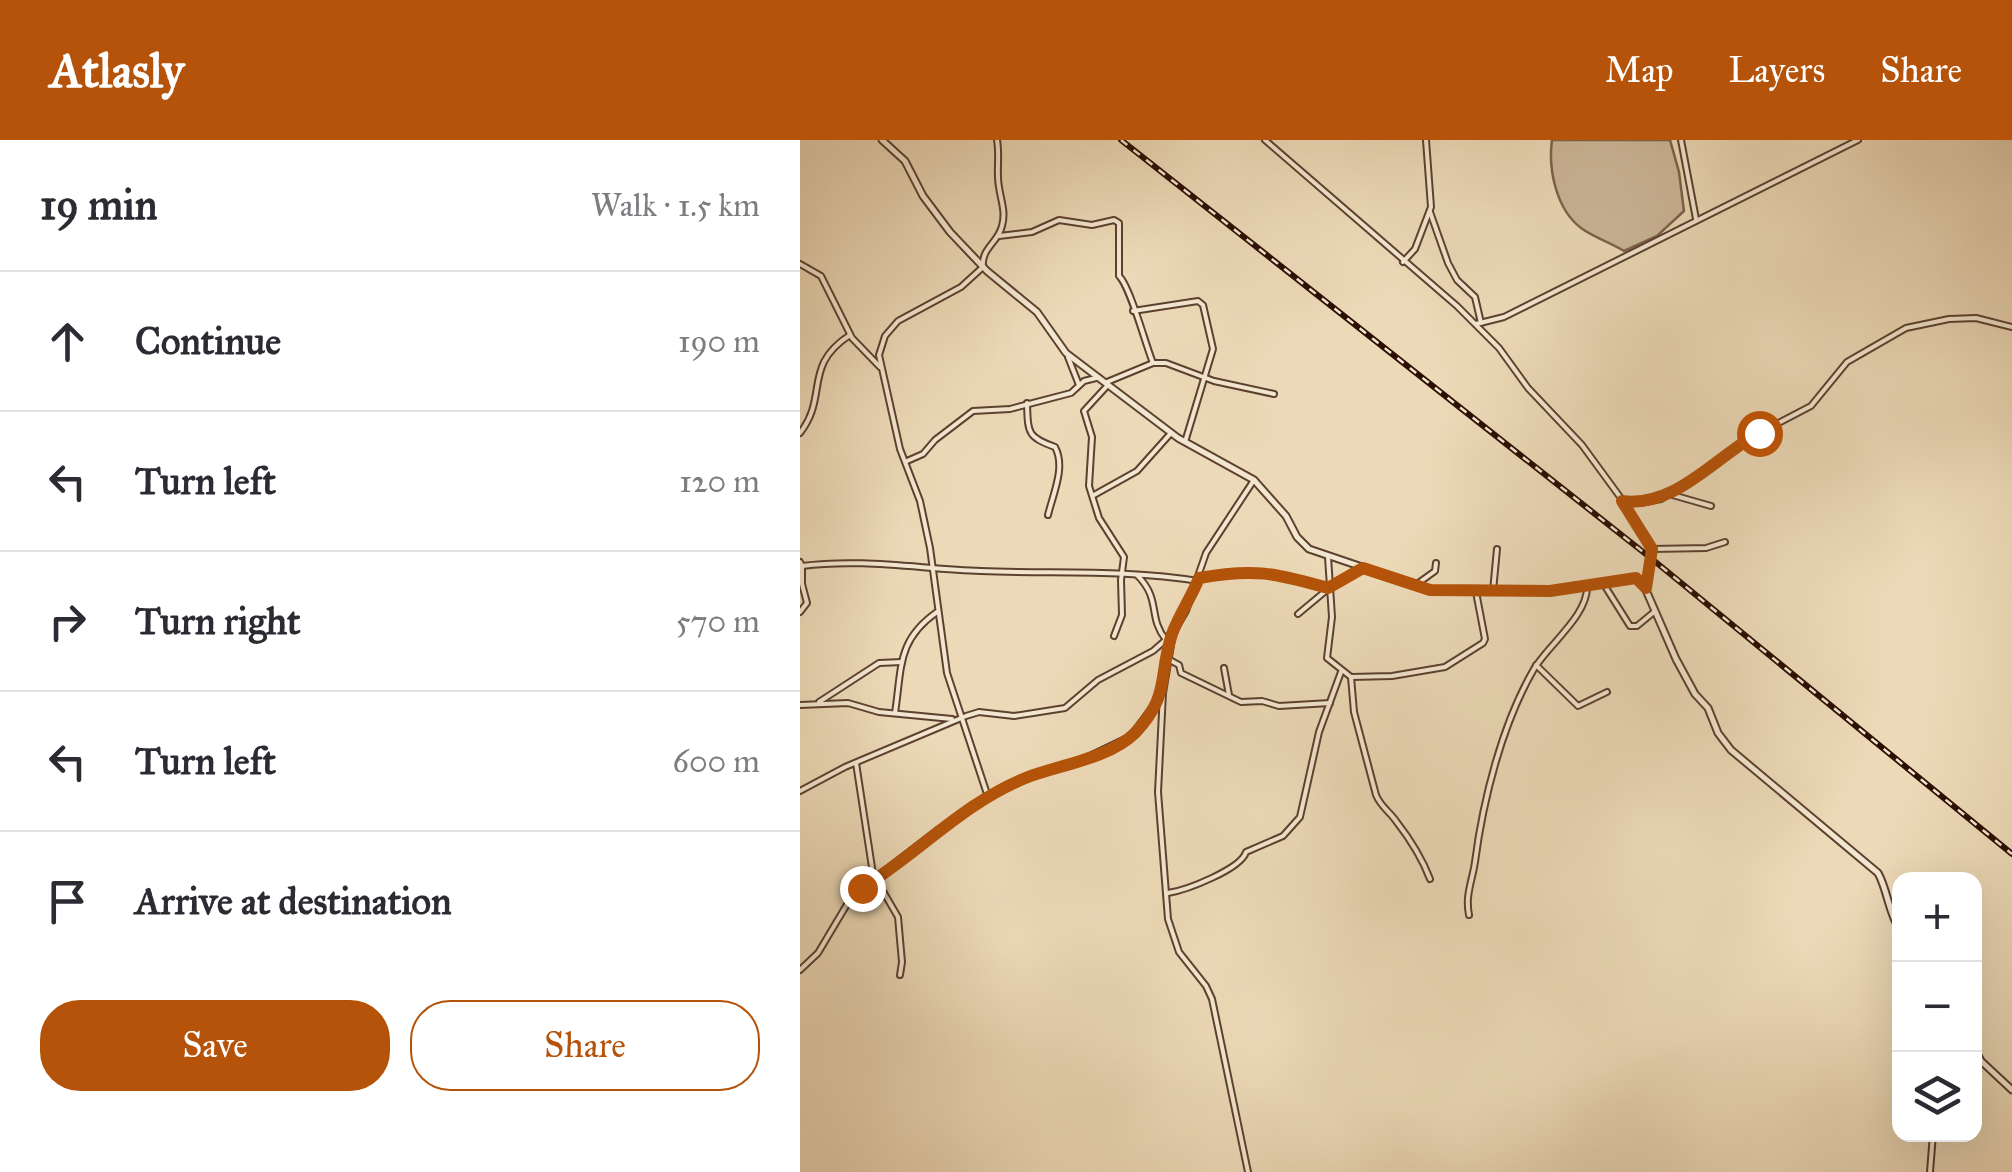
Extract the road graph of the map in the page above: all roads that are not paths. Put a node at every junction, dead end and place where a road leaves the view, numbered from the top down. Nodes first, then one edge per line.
1 (882, 140) edge
2 (997, 140) edge
3 (1265, 140) edge
4 (1426, 140) edge
5 (1680, 140) edge
6 (1858, 140) edge
7 (1848, 142) edge
8 (1430, 212) junction
9 (1696, 221) junction
10 (999, 236) junction
11 (1402, 262) junction
12 (800, 264) edge
13 (982, 267) junction
14 (1133, 311) junction
15 (1481, 323) junction
16 (1474, 324) junction
17 (2012, 327) edge
18 (850, 335) junction
19 (1066, 353) junction
20 (1152, 363) junction
21 (880, 367) junction
22 (1203, 377) junction
23 (1096, 378) junction
24 (1079, 385) junction
25 (1106, 385) junction
26 (1274, 394) dead end
27 (1027, 403) junction
28 (800, 433) edge
29 (1170, 433) junction
30 (1185, 443) junction
31 (905, 462) junction
32 (1254, 480) junction
33 (1668, 494) junction
34 (1094, 498) junction
35 (1622, 501) junction
36 (1711, 506) dead end
37 (1048, 514) dead end
38 (1725, 542) dead end
39 (1497, 549) dead end
40 (1652, 549) junction
41 (1328, 557) junction
42 (1436, 563) dead end
43 (801, 564) edge
44 (932, 568) junction
45 (1363, 568) junction
46 (1136, 574) junction
47 (1122, 575) junction
48 (1198, 580) junction
49 (1603, 583) junction
50 (1586, 585) junction
51 (1413, 587) junction
52 (1330, 588) junction
53 (1646, 588) junction
54 (1476, 591) junction
55 (1493, 591) junction
56 (1656, 610) junction
57 (800, 612) edge
58 (938, 612) junction
59 (1298, 614) dead end
60 (1173, 633) junction
61 (1114, 636) dead end
62 (1166, 640) junction
63 (1167, 658) junction
64 (902, 662) junction
65 (1536, 665) junction
66 (1224, 668) dead end
67 (1341, 672) junction
68 (1351, 677) junction
69 (1607, 692) dead end
70 (1162, 693) junction
71 (1229, 695) junction
72 (1330, 702) junction
73 (817, 703) junction
74 (800, 704) edge
75 (895, 713) junction
76 (959, 718) junction
77 (856, 763) junction
78 (800, 791) edge
79 (988, 797) junction
80 (1430, 879) dead end
81 (875, 880) junction
82 (1166, 893) junction
83 (1892, 909) edge
84 (1469, 915) dead end
85 (800, 970) edge
86 (900, 975) dead end
87 (1976, 1052) edge
88 (2012, 1090) edge
89 (1932, 1142) edge
90 (1248, 1172) edge
91 (1930, 1172) edge

1 - 13 street
2 - 10 street
3 - 11 street
4 - 8 street
5 - 9 street
6 - 7 street
7 - 9 street
8 - 11 street
8 - 15 street
9 - 15 street
10 - 13 street
10 - 14 street
11 - 16 street
12 - 18 street
13 - 19 street
13 - 21 street
14 - 20 street
14 - 22 street
15 - 16 street
16 - 35 street
17 - 33 street
18 - 21 street
18 - 28 street
19 - 23 street
19 - 24 street
20 - 22 street
20 - 25 street
21 - 31 street
22 - 26 street
22 - 30 street
23 - 24 street
23 - 25 street
24 - 27 street
25 - 29 street
25 - 34 street
27 - 31 street
27 - 37 street
29 - 30 street
29 - 34 street
30 - 32 street
31 - 44 street
32 - 41 street
32 - 48 street
33 - 35 street
33 - 36 street
34 - 47 street
35 - 40 street
38 - 40 street
39 - 55 street
40 - 53 street
41 - 45 street
41 - 52 street
42 - 51 street
43 - 44 street
43 - 57 street
44 - 47 street
44 - 58 street
45 - 51 street
45 - 52 street
46 - 47 street
46 - 48 street
46 - 62 street
47 - 61 street
48 - 52 street
48 - 60 street
49 - 50 street
49 - 53 street
49 - 56 street
50 - 55 street
50 - 65 street
51 - 54 street
52 - 59 street
52 - 67 street
53 - 56 street
54 - 55 street
54 - 68 street
56 - 83 street
58 - 64 street
58 - 76 street
60 - 62 street
60 - 63 street
62 - 76 street
63 - 70 street
63 - 71 street
64 - 73 street
64 - 75 street
65 - 69 street
65 - 84 street
66 - 71 street
67 - 68 street
67 - 72 street
68 - 80 street
70 - 79 street
70 - 82 street
71 - 72 street
72 - 82 street
73 - 74 street
73 - 75 street
75 - 76 street
76 - 77 street
76 - 79 street
77 - 78 street
77 - 81 street
79 - 81 street
81 - 85 street
81 - 86 street
82 - 90 street
87 - 88 street
89 - 91 street

